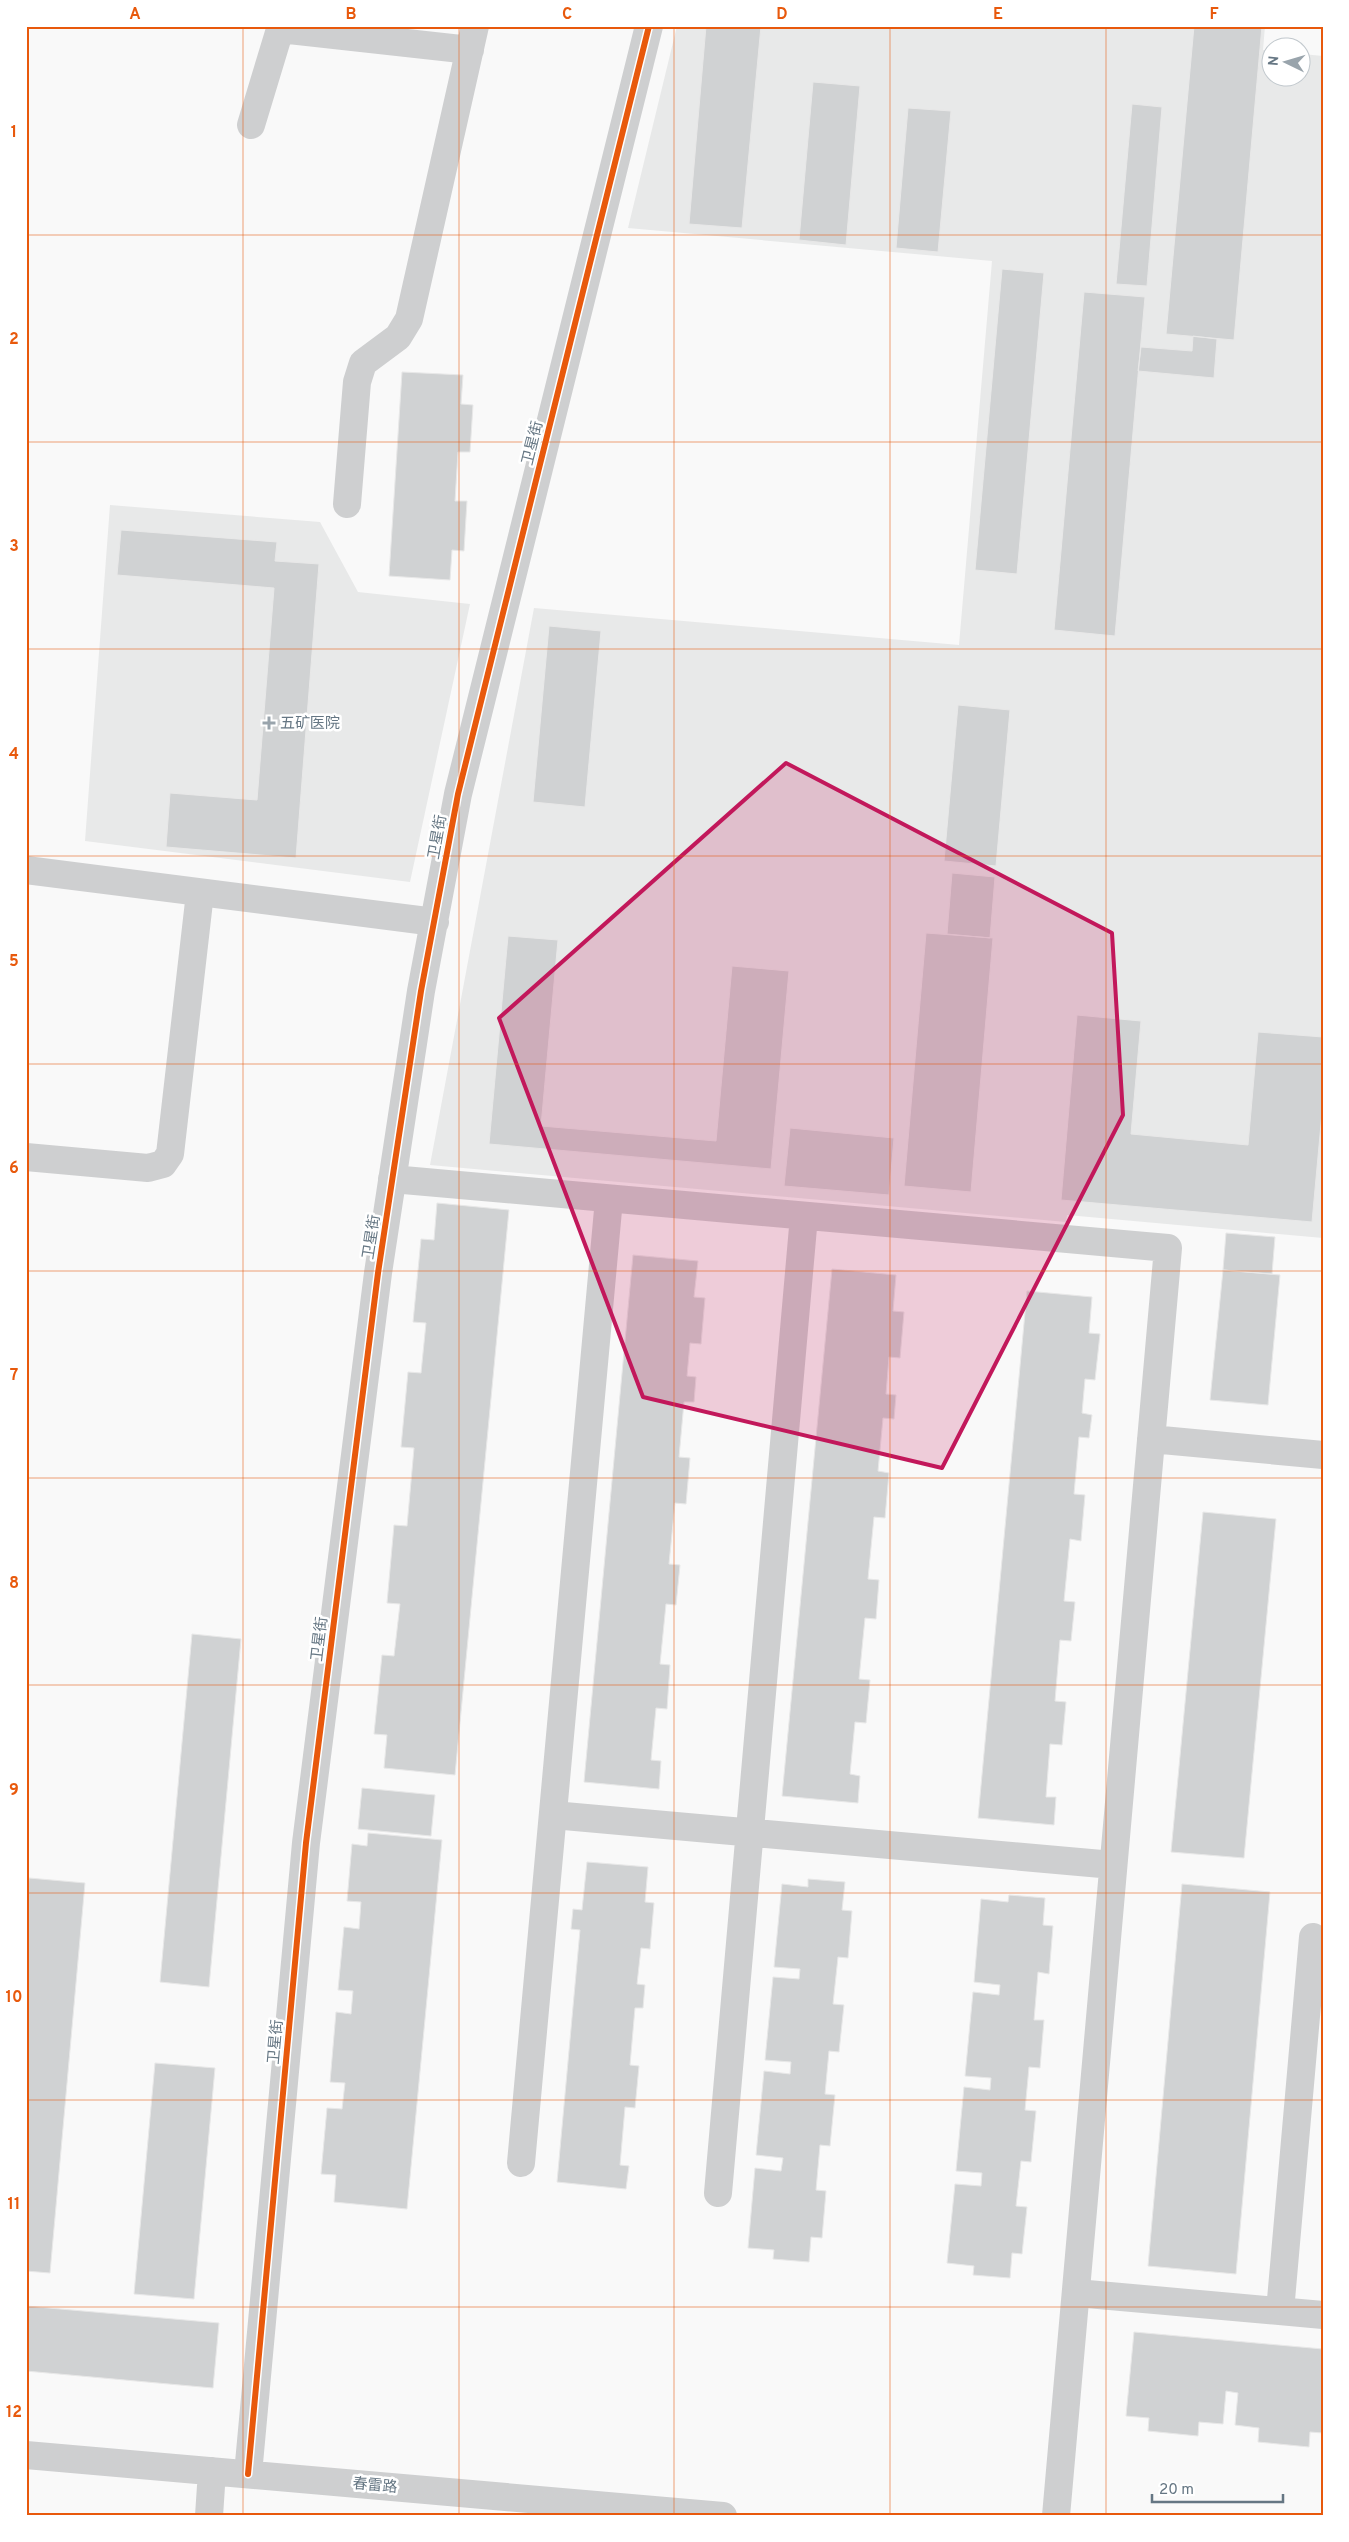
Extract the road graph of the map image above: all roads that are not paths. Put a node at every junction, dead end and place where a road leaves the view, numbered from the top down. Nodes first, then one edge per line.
1 (649, 26) edge
2 (281, 28) edge
3 (473, 38) edge
4 (251, 125) dead end
5 (347, 504) dead end
6 (26, 870) edge
7 (200, 893) junction
8 (435, 922) junction
9 (26, 1156) edge
10 (392, 1179) junction
11 (609, 1199) junction
12 (804, 1216) junction
13 (1151, 1440) junction
14 (1323, 1455) edge
15 (553, 1815) junction
16 (750, 1832) junction
17 (1114, 1865) junction
18 (1313, 1937) dead end
19 (521, 2163) dead end
20 (718, 2193) dead end
21 (1076, 2293) junction
22 (1280, 2311) junction
23 (1323, 2315) edge
24 (26, 2455) edge
25 (212, 2471) junction
26 (248, 2474) junction
27 (209, 2516) edge
28 (723, 2516) edge
29 (1056, 2516) edge

1 - 8 street, 卫星街
2 - 3 street
2 - 4 street
3 - 5 street
6 - 7 street
7 - 8 street
7 - 9 street
8 - 10 street, 卫星街
10 - 11 street
10 - 26 street, 卫星街
11 - 12 street
11 - 15 street
12 - 13 street
12 - 16 street
13 - 14 street
13 - 17 street
15 - 16 street
15 - 19 street
16 - 17 street
16 - 20 street
17 - 21 street
18 - 22 street
21 - 22 street
21 - 29 street
22 - 23 street
24 - 25 street, 春雷路
25 - 26 street, 春雷路
25 - 27 street
26 - 28 street, 春雷路

